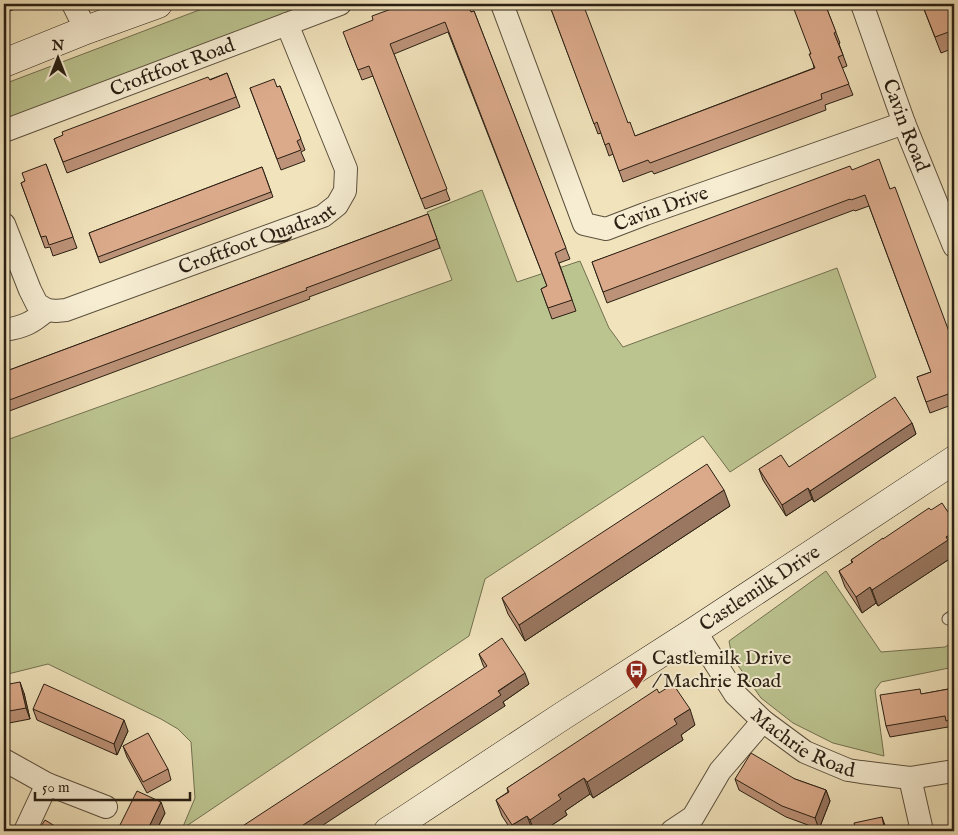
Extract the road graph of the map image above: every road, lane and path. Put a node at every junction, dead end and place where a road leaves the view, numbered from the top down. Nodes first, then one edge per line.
1 (73, 4) edge
2 (158, 4) edge
3 (340, 4) edge
4 (502, 4) edge
5 (862, 4) edge
6 (287, 24) junction
7 (86, 30) junction
8 (4, 63) edge
9 (904, 123) junction
10 (4, 132) edge
11 (4, 224) edge
12 (954, 246) edge
13 (46, 310) junction
14 (4, 330) edge
15 (952, 467) edge
16 (695, 631) junction
17 (763, 721) junction
18 (4, 760) edge
19 (954, 771) edge
20 (910, 778) junction
21 (47, 784) junction
22 (106, 807) dead end
23 (697, 824) edge
24 (25, 831) edge
25 (388, 831) edge
26 (672, 831) edge
27 (922, 831) edge

1 - 7 street
2 - 7 street
3 - 6 street, Croftfoot Road
4 - 9 street, Cavin Drive
5 - 9 street, Cavin Road
6 - 10 street, Croftfoot Road
6 - 13 street, Croftfoot Quadrant
7 - 8 street
9 - 12 street, Cavin Road
11 - 13 street
13 - 14 street
15 - 16 street, Castlemilk Drive
16 - 17 street, Machrie Road
16 - 25 street, Castlemilk Drive
17 - 20 street, Machrie Road
17 - 23 street
18 - 21 street
19 - 20 street, Machrie Road
20 - 27 street
21 - 22 street
21 - 24 street
23 - 26 street

